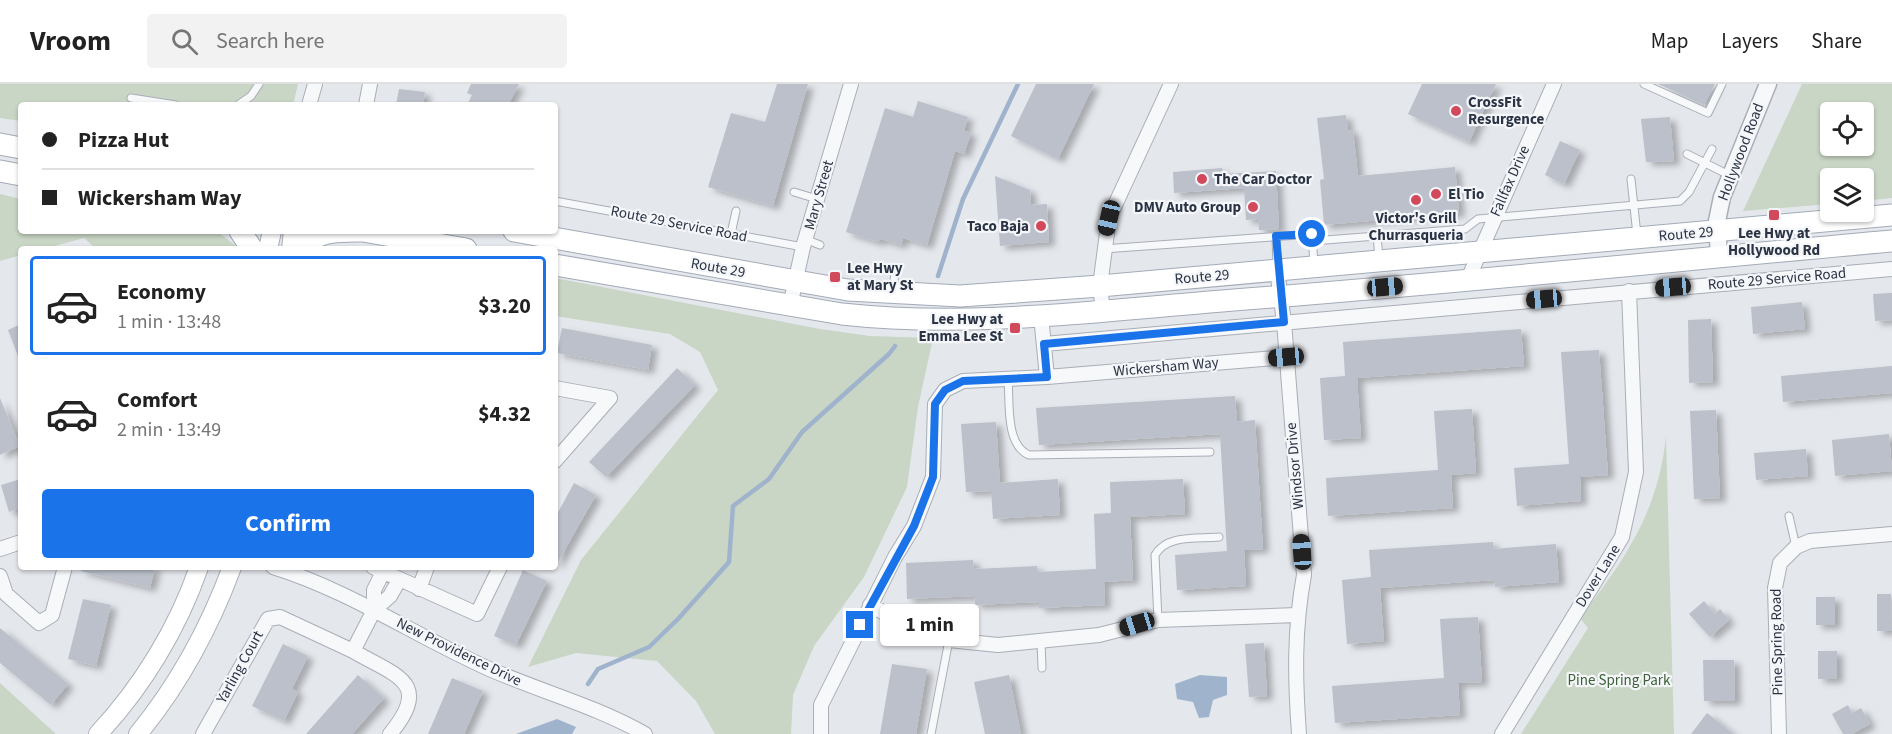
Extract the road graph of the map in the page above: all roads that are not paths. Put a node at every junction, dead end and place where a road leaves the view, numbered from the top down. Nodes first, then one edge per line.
1 (259, 84) edge
2 (315, 84) edge
3 (370, 84) edge
4 (1171, 84) edge
5 (1554, 84) edge
6 (1644, 84) edge
7 (1722, 84) edge
8 (1768, 84) edge
9 (855, 85) edge
10 (131, 98) dead end
11 (157, 102) edge
12 (242, 102) edge
13 (310, 102) edge
14 (367, 102) edge
15 (0, 144) edge
16 (18, 147) edge
17 (1712, 148) dead end
18 (1687, 154) dead end
19 (1705, 163) junction
20 (0, 171) edge
21 (18, 174) edge
22 (1730, 175) junction
23 (1631, 179) dead end
24 (794, 192) dead end
25 (817, 199) junction
26 (558, 202) edge
27 (1634, 207) junction
28 (736, 211) dead end
29 (1892, 215) edge
30 (1493, 218) junction
31 (1718, 231) junction
32 (325, 234) edge
33 (381, 234) edge
34 (531, 234) edge
35 (731, 234) junction
36 (1276, 236) junction
37 (1377, 236) junction
38 (1637, 238) junction
39 (1313, 241) junction
40 (1892, 242) edge
41 (804, 243) junction
42 (820, 244) dead end
43 (305, 246) edge
44 (448, 246) edge
45 (1103, 249) junction
46 (1479, 252) junction
47 (1719, 257) junction
48 (1379, 261) junction
49 (558, 266) edge
50 (1314, 267) junction
51 (1892, 269) edge
52 (1277, 270) junction
53 (1468, 279) junction
54 (795, 281) junction
55 (1718, 284) junction
56 (1100, 286) junction
57 (1629, 291) junction
58 (1281, 297) junction
59 (790, 306) junction
60 (1103, 311) junction
61 (1041, 316) junction
62 (1284, 322) junction
63 (1044, 344) junction
64 (1286, 357) junction
65 (1047, 377) junction
66 (1008, 379) junction
67 (558, 389) edge
68 (1210, 452) dead end
69 (558, 458) edge
70 (1789, 516) dead end
71 (1892, 534) edge
72 (1219, 537) dead end
73 (18, 543) edge
74 (1796, 547) junction
75 (0, 549) edge
76 (64, 570) edge
77 (198, 570) edge
78 (231, 570) edge
79 (282, 570) edge
80 (378, 570) edge
81 (380, 570) edge
82 (426, 570) edge
83 (499, 570) edge
84 (0, 576) edge
85 (399, 580) junction
86 (419, 589) junction
87 (870, 606) junction
88 (374, 610) junction
89 (1297, 615) junction
90 (1158, 620) junction
91 (949, 640) junction
92 (1041, 641) junction
93 (353, 651) junction
94 (1042, 668) dead end
95 (98, 734) edge
96 (138, 734) edge
97 (203, 734) edge
98 (390, 734) edge
99 (645, 734) edge
100 (821, 734) edge
101 (931, 734) edge
102 (1299, 734) edge
103 (1502, 734) edge
104 (1779, 734) edge

1 - 12 lane
2 - 13 street
3 - 14 street
4 - 45 street
5 - 30 street, Fallfax Drive
6 - 7 lane
8 - 22 street, Hollywood Road
9 - 25 street, Mary Street
10 - 11 lane
15 - 16 main road
17 - 19 lane
18 - 19 lane
19 - 22 lane
19 - 27 lane
20 - 21 main road
22 - 31 street, Hollywood Road
23 - 27 lane
24 - 25 lane
25 - 41 street, Mary Street
26 - 35 lane, Route 29 Service Road
27 - 30 lane
27 - 38 lane
28 - 35 lane
29 - 31 main road, Route 29
30 - 37 lane
30 - 46 street, Fallfax Drive
31 - 38 main road, Route 29
31 - 47 street, Hollywood Road
32 - 43 main road
33 - 44 main road
34 - 54 main road, Route 29
35 - 41 lane, Route 29 Service Road
36 - 39 lane
36 - 45 lane
36 - 52 lane
37 - 39 lane
37 - 48 lane
38 - 46 main road, Route 29
39 - 50 lane
40 - 47 main road, Route 29
41 - 42 lane, Route 29 Service Road
41 - 54 street, Mary Street
45 - 56 street
46 - 48 main road, Route 29
46 - 53 street, Fallfax Drive
47 - 53 main road, Route 29
47 - 55 street
48 - 50 main road, Route 29
49 - 59 main road, Route 29
50 - 52 main road, Route 29
51 - 55 street, Route 29 Service Road
52 - 56 main road, Route 29
52 - 58 street, Windsor Drive
53 - 58 main road, Route 29
54 - 56 main road, Route 29
54 - 59 street, Mary Street
55 - 57 street, Route 29 Service Road
56 - 60 street
57 - 62 street, Route 29 Service Road
57 - 103 street, Dover Lane
58 - 60 main road, Route 29
58 - 62 street, Windsor Drive
59 - 61 main road, Route 29
60 - 61 main road, Route 29
61 - 63 street
62 - 63 street, Route 29 Service Road
62 - 64 street, Windsor Drive
63 - 65 street
64 - 65 street, Wickersham Way
64 - 89 street, Windsor Drive
65 - 66 street, Wickersham Way
66 - 68 lane
66 - 87 street, Wickersham Way
67 - 69 street
70 - 74 lane
71 - 74 street
72 - 90 lane
73 - 75 street
74 - 104 street, Pine Spring Road
76 - 84 street
77 - 95 main road
78 - 96 main road
79 - 88 street, New Providence Drive
80 - 88 street
81 - 85 street
82 - 86 street
83 - 86 street
85 - 86 street
85 - 88 street
87 - 91 street
87 - 100 street, Wickersham Way
88 - 93 street
88 - 99 street, New Providence Drive
89 - 90 street
89 - 102 street, Windsor Drive
90 - 92 street
91 - 92 street
91 - 101 lane
92 - 94 lane
93 - 97 street, Yarling Court
93 - 98 street, Yarling Court

